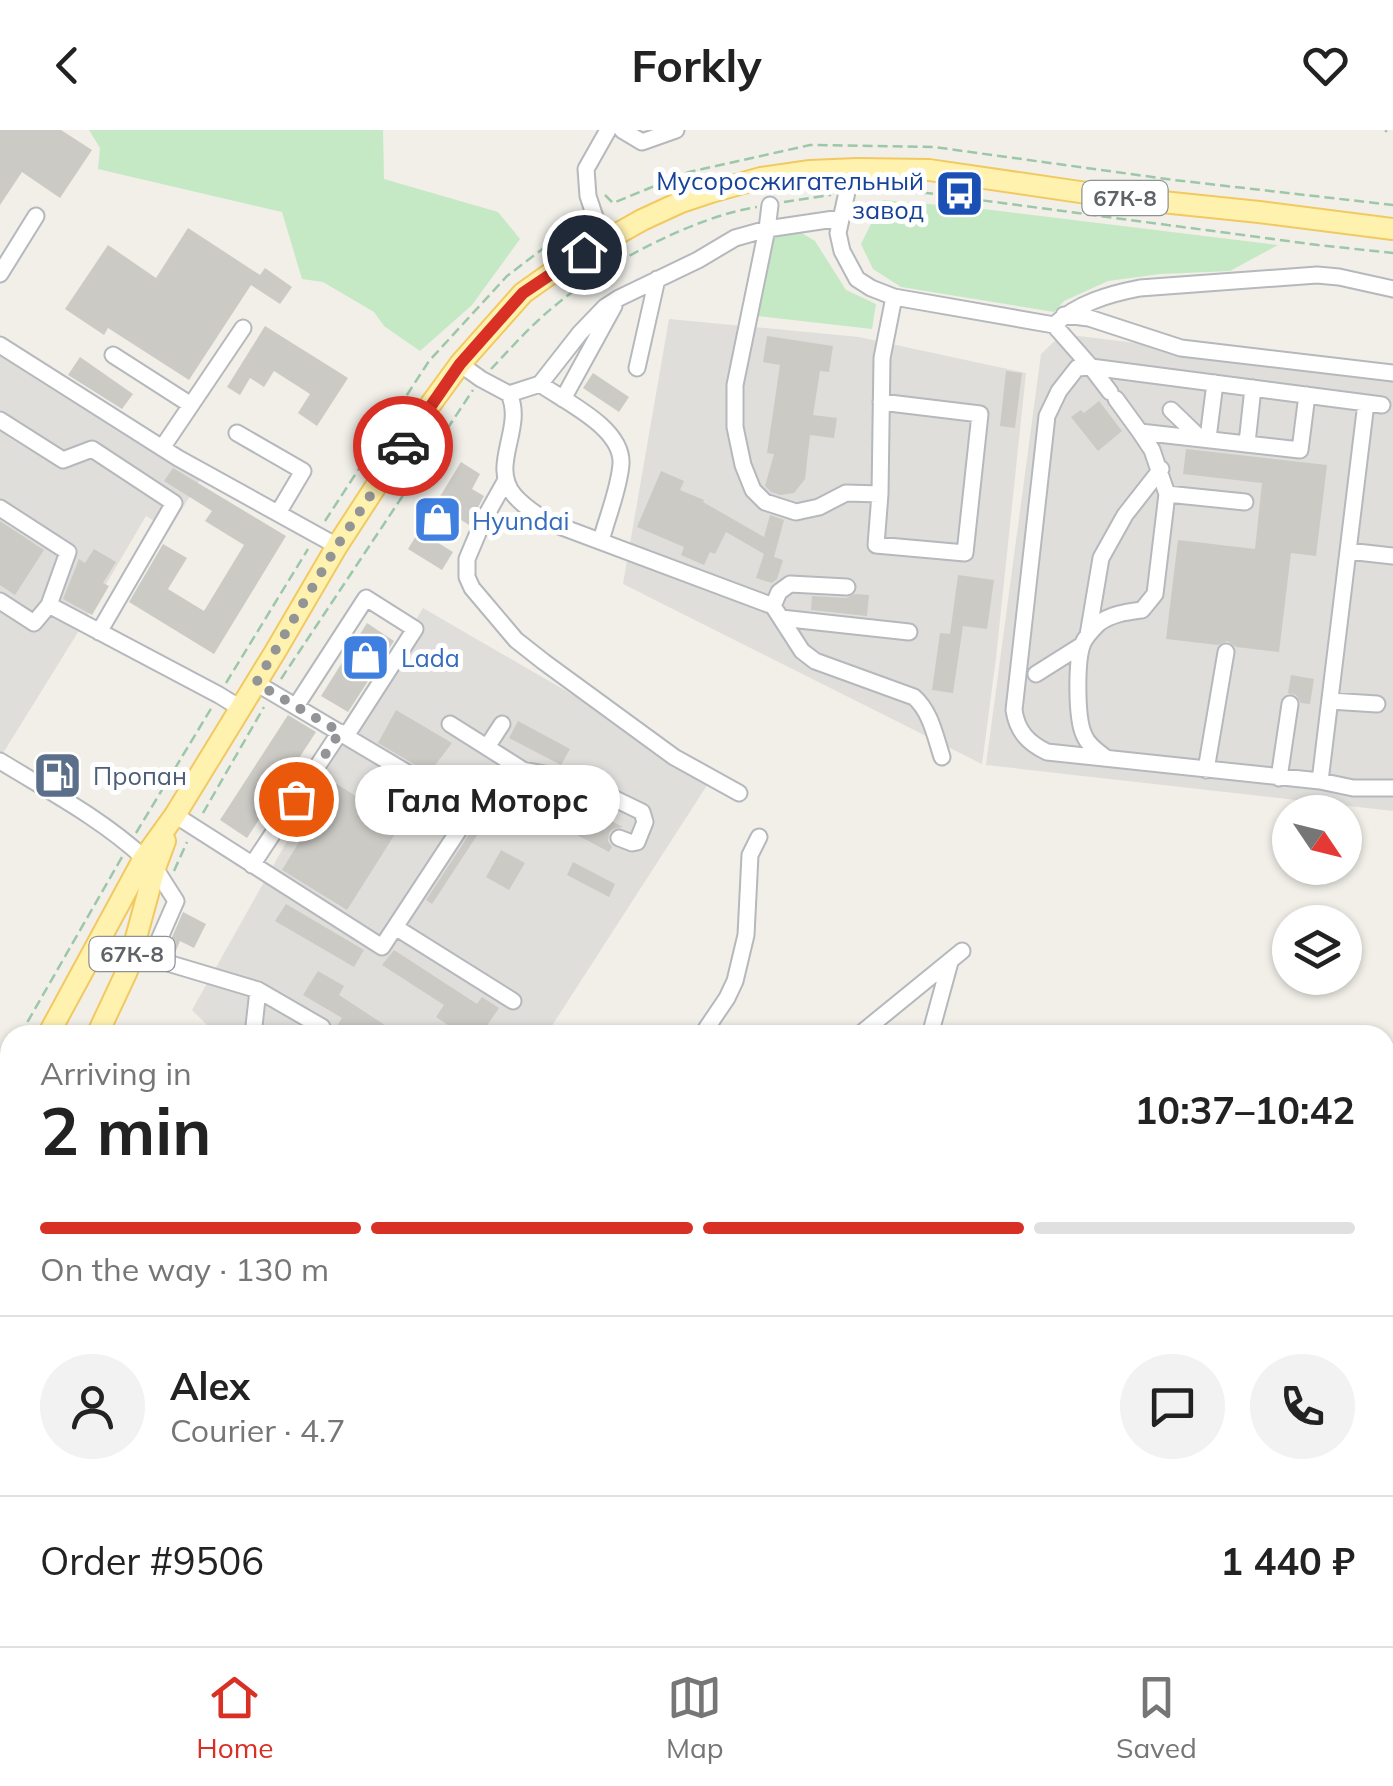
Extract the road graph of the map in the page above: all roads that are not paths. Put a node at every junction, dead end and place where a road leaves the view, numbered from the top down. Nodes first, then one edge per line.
1 (608, 130) edge
2 (622, 130) edge
3 (676, 130) edge
4 (857, 169) junction
5 (770, 204) dead end
6 (36, 216) dead end
7 (841, 218) junction
8 (767, 229) junction
9 (1393, 229) edge
10 (603, 241) junction
11 (0, 274) edge
12 (657, 279) junction
13 (1393, 289) edge
14 (894, 297) junction
15 (619, 298) junction
16 (1059, 320) junction
17 (243, 328) dead end
18 (0, 345) edge
19 (113, 354) dead end
20 (460, 364) junction
21 (1092, 367) junction
22 (637, 368) dead end
23 (1393, 372) edge
24 (1215, 383) junction
25 (540, 384) junction
26 (1252, 388) junction
27 (509, 394) junction
28 (1306, 395) junction
29 (562, 399) junction
30 (881, 402) junction
31 (191, 405) junction
32 (1171, 410) dead end
33 (0, 420) edge
34 (1140, 432) junction
35 (237, 433) dead end
36 (1204, 438) junction
37 (1246, 443) junction
38 (162, 448) junction
39 (1161, 470) junction
40 (506, 480) junction
41 (880, 494) junction
42 (1168, 494) junction
43 (1245, 502) dead end
44 (0, 508) edge
45 (278, 513) junction
46 (600, 541) junction
47 (337, 546) junction
48 (1348, 552) junction
49 (1393, 556) edge
50 (847, 587) dead end
51 (0, 601) edge
52 (48, 605) junction
53 (777, 612) junction
54 (99, 632) junction
55 (909, 632) dead end
56 (1085, 640) junction
57 (1226, 652) dead end
58 (1036, 674) dead end
59 (256, 683) junction
60 (1330, 701) junction
61 (1290, 704) dead end
62 (1376, 704) dead end
63 (296, 706) junction
64 (240, 708) junction
65 (450, 724) dead end
66 (502, 724) dead end
67 (343, 734) junction
68 (487, 748) junction
69 (942, 757) dead end
70 (0, 760) edge
71 (1108, 760) junction
72 (523, 770) junction
73 (1206, 770) junction
74 (1279, 778) junction
75 (1320, 781) junction
76 (513, 786) junction
77 (1393, 788) edge
78 (739, 793) dead end
79 (551, 806) dead end
80 (472, 810) junction
81 (174, 816) junction
82 (759, 837) dead end
83 (619, 838) dead end
84 (150, 863) junction
85 (252, 865) junction
86 (395, 927) junction
87 (142, 954) junction
88 (258, 990) junction
89 (514, 1001) dead end
90 (54, 1025) edge
91 (102, 1025) edge
92 (255, 1025) edge
93 (317, 1025) edge
94 (709, 1025) edge
95 (871, 1025) edge
96 (933, 1025) edge

1 - 10 lane
2 - 3 lane
4 - 7 lane
4 - 9 main road, 67К-8
4 - 10 main road, 67К-8
5 - 8 lane
6 - 11 lane
7 - 8 lane
7 - 14 lane
8 - 12 lane
8 - 41 lane
10 - 20 main road, 67К-8
12 - 15 lane
12 - 22 lane
13 - 16 lane
14 - 16 lane
14 - 30 lane
15 - 25 lane
15 - 29 lane
16 - 21 lane
16 - 23 lane
17 - 31 lane
18 - 38 lane
19 - 31 lane
20 - 27 lane
20 - 47 main road, 67К-8
21 - 24 lane
21 - 34 lane
21 - 71 lane
24 - 26 lane
24 - 36 lane
25 - 27 lane
25 - 29 lane
26 - 28 lane
26 - 37 lane
27 - 40 lane
28 - 37 lane
28 - 48 lane
29 - 46 lane
30 - 41 lane
30 - 41 lane
31 - 38 lane
32 - 36 lane
33 - 54 lane
34 - 36 lane
34 - 39 lane
35 - 45 lane
36 - 37 lane
38 - 45 lane
39 - 42 lane
39 - 56 lane
40 - 46 lane
40 - 78 lane
42 - 43 lane
42 - 56 lane
44 - 52 lane
45 - 47 lane
46 - 53 lane
47 - 59 main road, 67К-8
48 - 49 lane
48 - 60 lane
50 - 53 lane
51 - 52 lane
52 - 54 lane
53 - 55 lane
53 - 69 lane
54 - 64 lane
56 - 58 lane
56 - 71 lane
57 - 73 lane
59 - 63 lane
59 - 64 main road, 67К-8
60 - 62 lane
60 - 75 lane
61 - 74 lane
63 - 67 lane
63 - 67 lane
64 - 81 main road, 67К-8
65 - 68 lane
66 - 68 lane
67 - 80 lane
67 - 85 lane
68 - 72 lane
70 - 84 lane
71 - 73 lane
72 - 76 lane
72 - 83 lane
73 - 74 lane
74 - 75 lane
75 - 77 lane
76 - 79 lane
76 - 80 lane
80 - 86 lane
81 - 84 main road, 67К-8
81 - 85 lane
82 - 94 lane
84 - 87 main road, 67К-8
84 - 90 main road, 67К-8
85 - 86 lane
86 - 89 lane
87 - 88 lane
87 - 91 main road, 67К-8
88 - 92 lane
88 - 93 lane
95 - 96 lane

